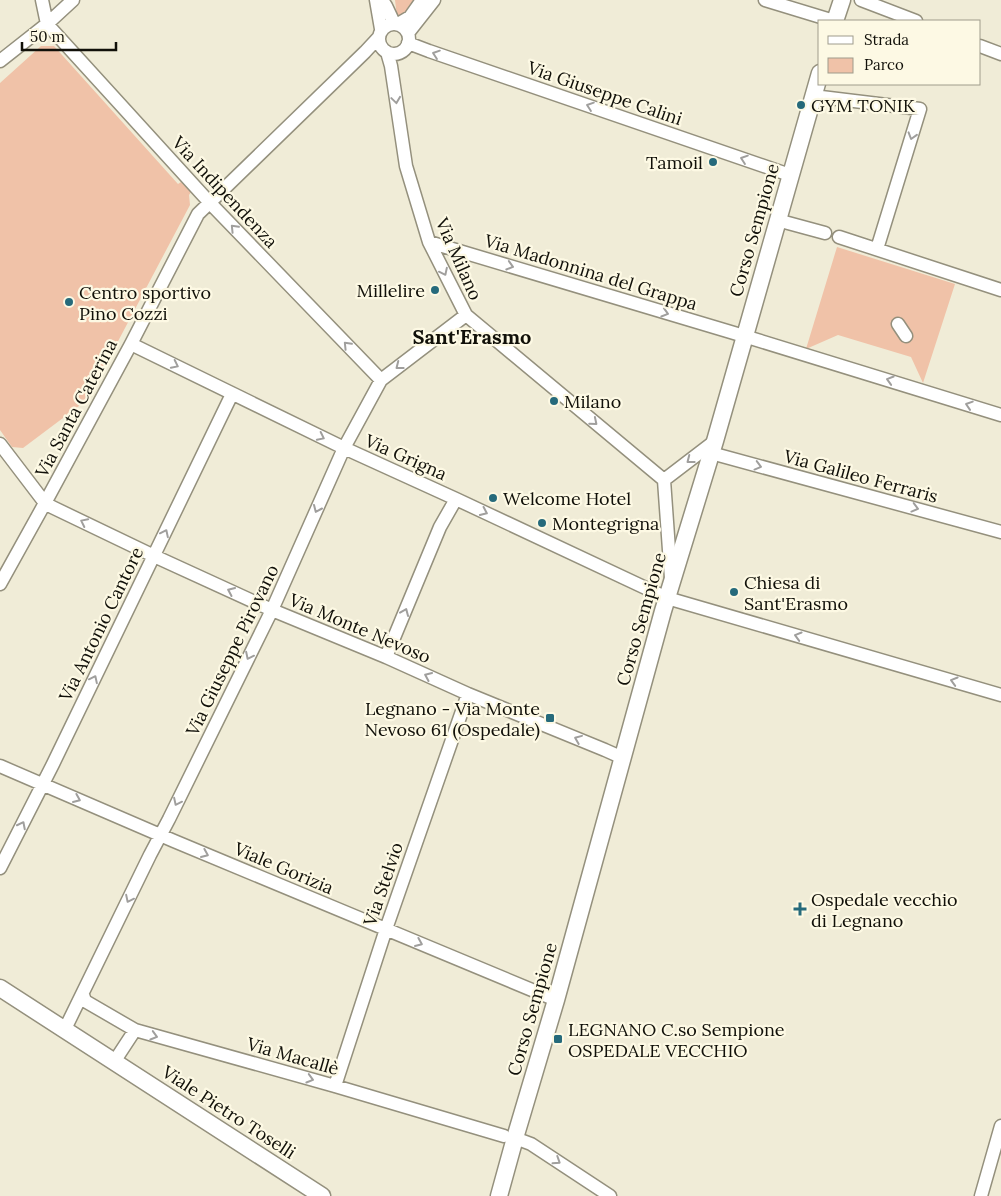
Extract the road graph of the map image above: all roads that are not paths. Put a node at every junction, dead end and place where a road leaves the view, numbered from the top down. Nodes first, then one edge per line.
1 (42, 0) edge
2 (73, 0) edge
3 (376, 0) edge
4 (382, 0) edge
5 (422, 0) edge
6 (434, 0) edge
7 (765, 0) edge
8 (842, 0) edge
9 (861, 0) edge
10 (832, 20) edge
11 (835, 20) edge
12 (913, 20) edge
13 (46, 24) junction
14 (396, 24) junction
15 (380, 34) junction
16 (408, 38) junction
17 (981, 46) edge
18 (385, 51) junction
19 (365, 52) junction
20 (1001, 54) edge
21 (0, 62) edge
22 (818, 80) edge
23 (813, 96) junction
24 (790, 175) junction
25 (210, 203) junction
26 (777, 220) junction
27 (825, 234) dead end
28 (839, 237) dead end
29 (430, 242) junction
30 (877, 249) junction
31 (1001, 290) edge
32 (466, 315) junction
33 (898, 324) dead end
34 (744, 336) junction
35 (906, 336) dead end
36 (131, 344) junction
37 (381, 380) junction
38 (232, 394) junction
39 (1001, 415) edge
40 (0, 444) edge
41 (713, 447) junction
42 (344, 448) junction
43 (664, 480) junction
44 (456, 499) junction
45 (45, 503) junction
46 (1001, 532) edge
47 (154, 556) junction
48 (0, 584) edge
49 (669, 591) junction
50 (272, 610) junction
51 (386, 657) junction
52 (468, 694) junction
53 (1001, 695) edge
54 (623, 758) junction
55 (0, 766) edge
56 (42, 784) junction
57 (160, 834) junction
58 (0, 868) edge
59 (386, 929) junction
60 (0, 988) edge
61 (83, 995) junction
62 (556, 1000) junction
63 (135, 1030) junction
64 (64, 1031) junction
65 (114, 1062) junction
66 (335, 1086) junction
67 (1001, 1126) edge
68 (509, 1137) junction
69 (322, 1196) edge
70 (498, 1196) edge
71 (610, 1196) edge
72 (981, 1196) edge

1 - 13 street
2 - 13 street
3 - 15 street
4 - 14 street
5 - 14 street
6 - 16 street
7 - 10 street
8 - 11 main road
9 - 12 street
13 - 21 street
13 - 25 street, Via Indipendenza
14 - 15 street
14 - 16 street
15 - 18 street
15 - 19 street, Via Santa Caterina
16 - 18 street
24 -> 16 street, Via Giuseppe Calini
17 - 20 street
18 - 19 street
18 -> 29 street, Via Milano
19 - 25 street, Via Santa Caterina
22 - 23 main road, Corso Sempione
23 - 24 main road, Corso Sempione
23 -> 30 street
24 - 26 main road, Corso Sempione
25 - 36 street, Via Santa Caterina
37 -> 25 street, Via Indipendenza
26 - 27 street
26 - 34 main road, Corso Sempione
28 - 30 street
29 -> 32 street, Via Milano
29 -> 34 street, Via Madonnina del Grappa
30 - 31 street
32 -> 37 street, Via Giuseppe Pirovano
32 -> 43 street, Via Milano
33 - 35 street
39 -> 34 street, Via Madonnina del Grappa
34 - 41 main road, Corso Sempione
36 -> 38 street, Via Grigna
36 - 45 street, Via Santa Caterina
37 - 42 street, Via Giuseppe Pirovano
38 -> 42 street, Via Grigna
47 -> 38 street, Via Antonio Cantore
40 - 45 street, Via Monte Nevoso
41 -> 43 street
41 -> 46 street, Via Galileo Ferraris
41 - 49 main road, Corso Sempione
42 - 44 street, Via Grigna
42 -> 50 street, Via Giuseppe Pirovano
43 - 49 street
44 -> 49 street, Via Grigna
51 -> 44 street
47 -> 45 street, Via Monte Nevoso
45 - 48 street, Via Santa Caterina
50 -> 47 street, Via Monte Nevoso
56 -> 47 street, Via Antonio Cantore
53 -> 49 street, Via Grigna
49 - 54 main road, Corso Sempione
50 - 51 street, Via Monte Nevoso
50 -> 57 street, Via Giuseppe Pirovano
52 -> 51 street, Via Monte Nevoso
54 -> 52 street, Via Monte Nevoso
52 - 59 street, Via Stelvio
54 - 62 main road, Corso Sempione
55 - 56 street, Viale Gorizia
56 -> 57 street, Viale Gorizia
58 -> 56 street, Via Antonio Cantore
57 -> 59 street, Viale Gorizia
57 -> 61 street, Via Giuseppe Pirovano
59 -> 62 street, Viale Gorizia
59 - 66 street, Via Stelvio
60 - 64 main road, Viale Pietro Toselli
61 - 63 street, Via Macallè
61 - 64 street, Via Giuseppe Pirovano
62 - 68 main road, Corso Sempione
63 - 65 street
63 -> 66 street, Via Macallè
64 - 65 main road, Viale Pietro Toselli
65 - 69 main road, Viale Pietro Toselli
66 - 68 street, Via Macallè
67 - 72 street
68 - 70 main road, Corso Sempione
68 -> 71 street, Via Macallè

